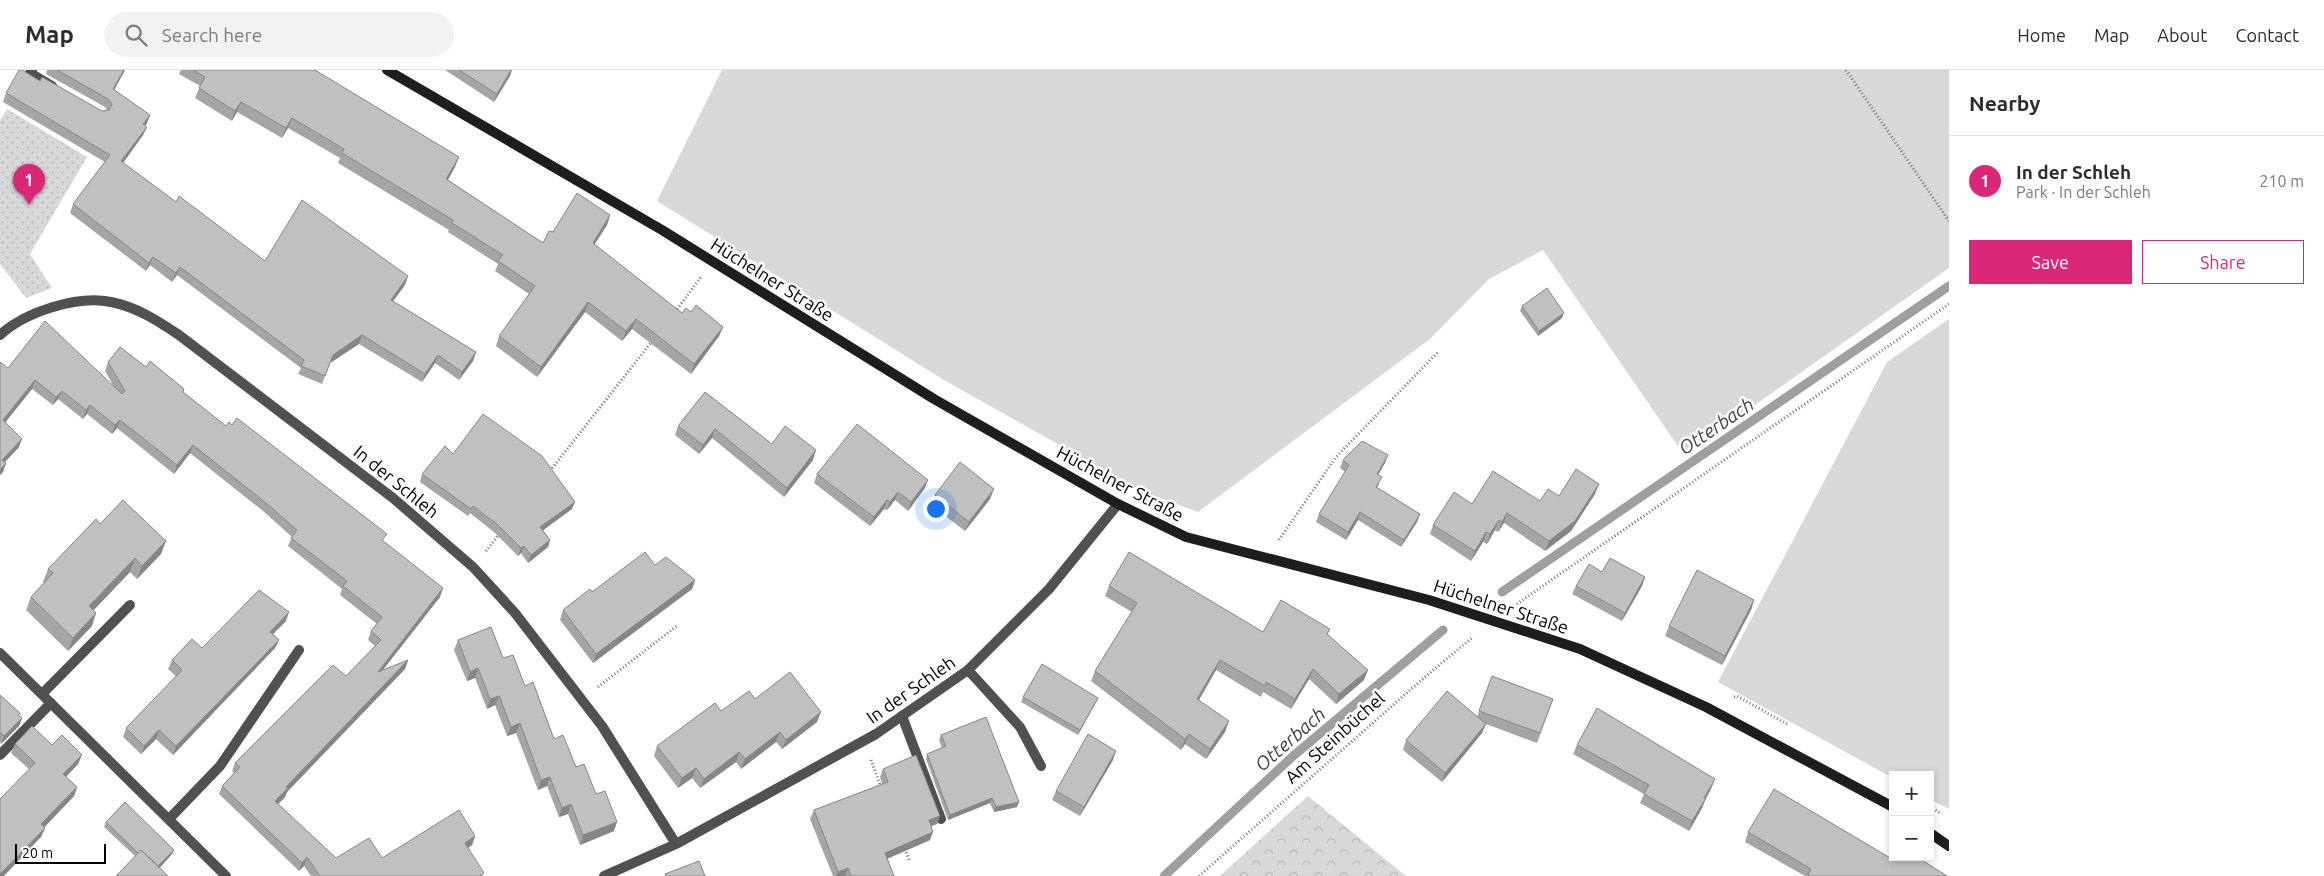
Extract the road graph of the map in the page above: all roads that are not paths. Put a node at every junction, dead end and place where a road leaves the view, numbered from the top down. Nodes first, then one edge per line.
1 (32, 70) edge
2 (387, 70) edge
3 (62, 91) edge
4 (0, 335) edge
5 (1118, 504) junction
6 (130, 605) dead end
7 (299, 650) dead end
8 (0, 653) edge
9 (968, 670) junction
10 (42, 694) junction
11 (51, 703) junction
12 (902, 716) junction
13 (0, 755) edge
14 (1041, 766) dead end
15 (1889, 805) edge
16 (941, 819) edge
17 (169, 820) junction
18 (1934, 836) edge
19 (676, 844) junction
20 (1949, 846) edge
21 (222, 875) edge
22 (604, 876) edge

1 - 3 street
2 - 5 street, Hüchelner Straße
4 - 19 street, In der Schleh
5 - 9 street, In der Schleh
5 - 15 street, Hüchelner Straße
6 - 10 street
7 - 17 street
8 - 10 street
9 - 12 street, In der Schleh
9 - 14 street
10 - 11 street
11 - 13 street
11 - 17 street
12 - 16 street
12 - 19 street, In der Schleh
17 - 21 street
18 - 20 street
19 - 22 street, In der Schleh

